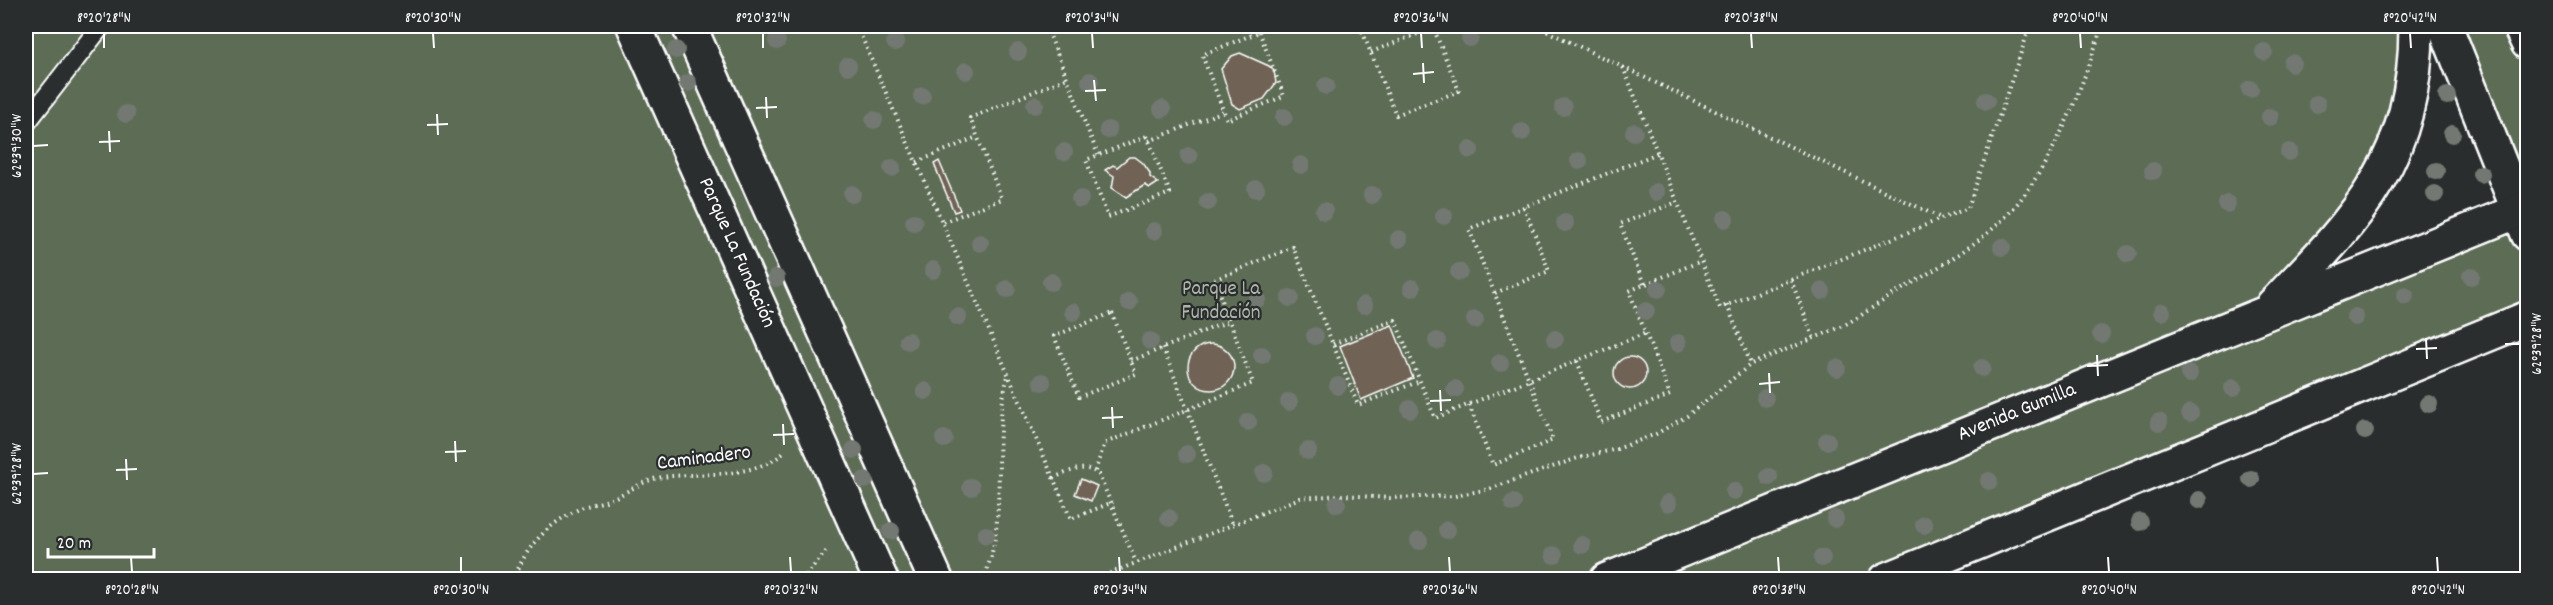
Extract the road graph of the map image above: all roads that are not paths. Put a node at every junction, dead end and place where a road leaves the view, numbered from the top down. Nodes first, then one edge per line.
1 (101, 26) edge
2 (634, 26) edge
3 (689, 26) edge
4 (2416, 26) edge
5 (2445, 26) edge
6 (2520, 26) edge
7 (2528, 42) edge
8 (26, 123) edge
9 (2524, 217) edge
10 (2265, 313) junction
11 (2528, 318) edge
12 (881, 579) edge
13 (936, 579) edge
14 (1607, 579) edge
15 (1886, 579) edge

1 - 8 lane
2 - 12 main road, Parque La Fundación
3 - 13 main road
4 - 10 main road
5 - 9 main road
6 - 7 main road
9 - 10 main road, Avenida Gumilla
10 - 14 main road, Avenida Gumilla
11 - 15 main road

